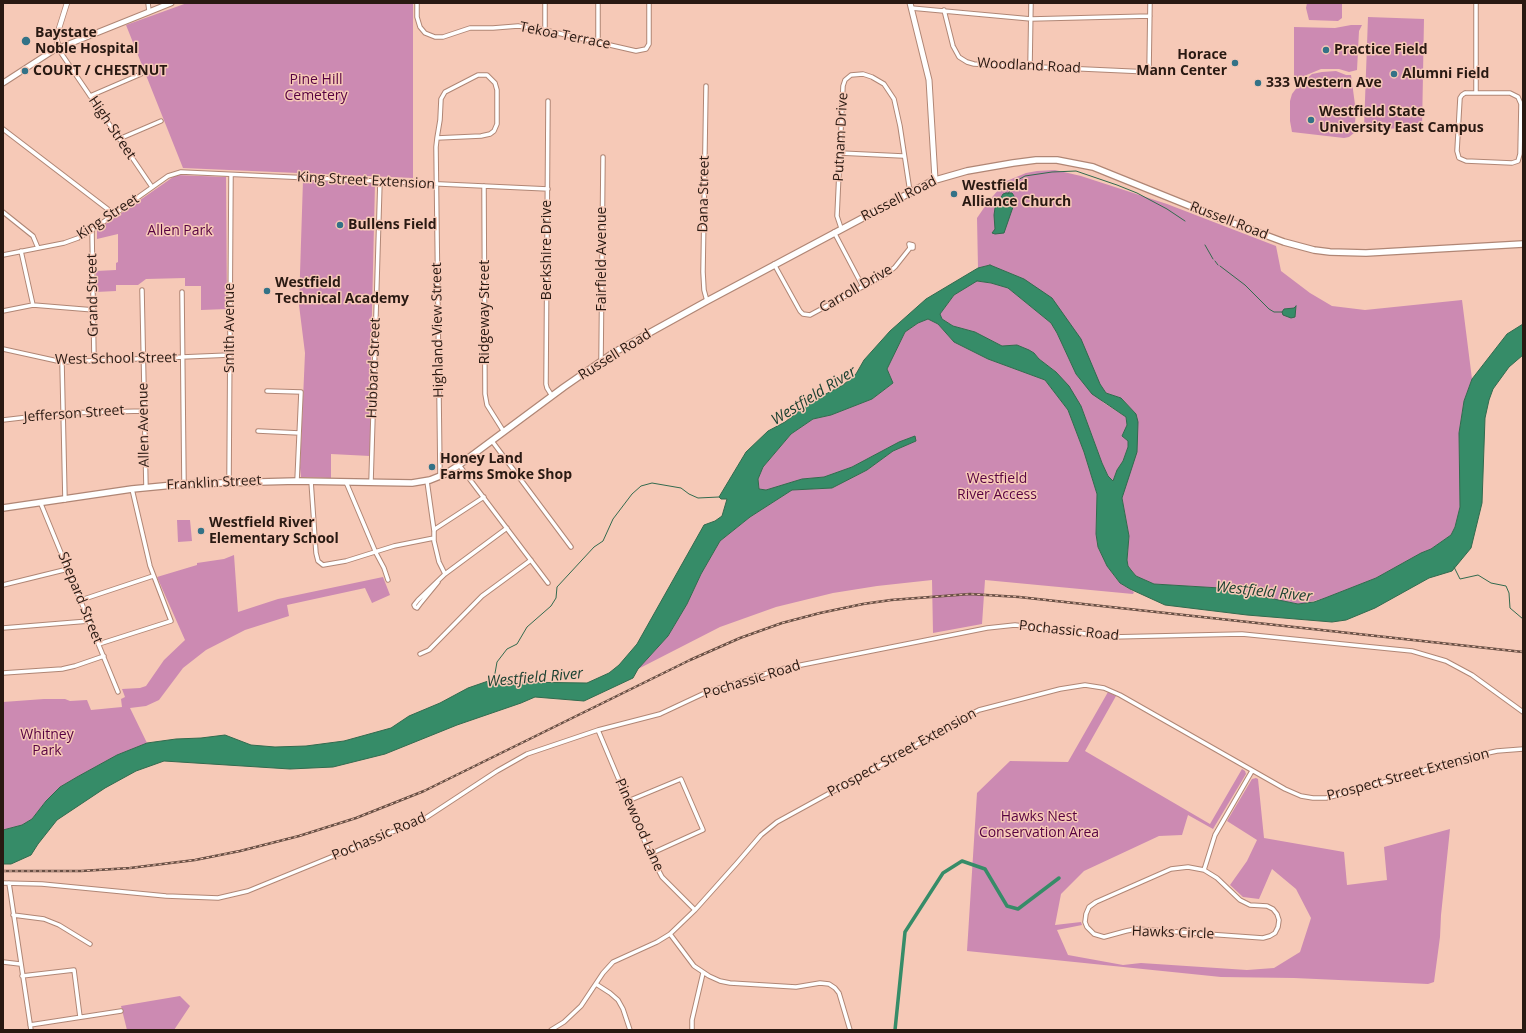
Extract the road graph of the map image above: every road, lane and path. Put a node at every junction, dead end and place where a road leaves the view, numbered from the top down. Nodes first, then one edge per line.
1 (67, 3) edge
2 (148, 3) edge
3 (171, 3) edge
4 (417, 3) edge
5 (545, 3) edge
6 (598, 3) edge
7 (649, 3) edge
8 (1032, 3) edge
9 (1150, 3) edge
10 (1476, 3) edge
11 (911, 5) edge
12 (944, 10) junction
13 (149, 11) junction
14 (1150, 16) junction
15 (1031, 19) junction
16 (545, 30) junction
17 (598, 42) junction
18 (59, 48) junction
19 (1030, 66) junction
20 (141, 74) dead end
21 (3, 83) edge
22 (706, 86) dead end
23 (1476, 93) junction
24 (90, 96) junction
25 (548, 101) dead end
26 (161, 121) dead end
27 (3, 129) edge
28 (437, 138) junction
29 (119, 139) junction
30 (840, 153) junction
31 (904, 156) junction
32 (603, 157) dead end
33 (184, 172) joint
34 (231, 175) junction
35 (936, 179) junction
36 (380, 181) junction
37 (436, 184) junction
38 (484, 186) junction
39 (152, 187) junction
40 (548, 189) junction
41 (910, 192) junction
42 (3, 212) edge
43 (114, 214) junction
44 (841, 228) junction
45 (92, 230) junction
46 (834, 232) junction
47 (1523, 244) edge
48 (38, 248) junction
49 (910, 248) dead end
50 (21, 251) junction
51 (3, 255) edge
52 (774, 264) junction
53 (863, 288) junction
54 (142, 290) dead end
55 (182, 292) dead end
56 (707, 301) junction
57 (33, 305) junction
58 (94, 310) junction
59 (3, 311) edge
60 (3, 349) edge
61 (230, 355) junction
62 (182, 358) junction
63 (143, 359) junction
64 (94, 360) junction
65 (62, 362) junction
66 (601, 362) junction
67 (267, 391) dead end
68 (552, 396) junction
69 (144, 411) junction
70 (63, 413) junction
71 (3, 420) edge
72 (258, 431) dead end
73 (504, 432) junction
74 (299, 433) junction
75 (492, 441) junction
76 (460, 465) junction
77 (440, 476) junction
78 (297, 480) junction
79 (311, 481) junction
80 (427, 481) junction
81 (230, 482) junction
82 (346, 482) junction
83 (371, 482) junction
84 (184, 484) junction
85 (146, 488) junction
86 (132, 489) junction
87 (484, 497) junction
88 (65, 500) junction
89 (41, 504) junction
90 (3, 508) edge
91 (507, 528) junction
92 (434, 531) junction
93 (434, 538) junction
94 (570, 547) dead end
95 (376, 553) junction
96 (531, 560) junction
97 (68, 569) junction
98 (445, 574) junction
99 (153, 576) junction
100 (388, 580) dead end
101 (438, 582) junction
102 (548, 583) dead end
103 (3, 585) edge
104 (80, 600) junction
105 (89, 620) junction
106 (3, 628) edge
107 (99, 644) junction
108 (420, 654) dead end
109 (104, 656) junction
110 (3, 673) edge
111 (118, 692) dead end
112 (1523, 712) edge
113 (598, 730) junction
114 (1523, 750) edge
115 (1252, 771) junction
116 (628, 801) junction
117 (650, 854) junction
118 (1204, 870) junction
119 (3, 883) edge
120 (9, 883) junction
121 (695, 910) junction
122 (13, 915) junction
123 (670, 934) junction
124 (90, 944) dead end
125 (3, 962) edge
126 (20, 964) junction
127 (703, 973) junction
128 (22, 976) junction
129 (596, 984) junction
130 (121, 1011) dead end
131 (80, 1017) junction
132 (30, 1025) junction
133 (558, 1028) edge
134 (31, 1030) edge
135 (551, 1030) edge
136 (630, 1030) edge
137 (692, 1030) edge
138 (850, 1030) edge

1 - 18 street
2 - 13 street
3 - 13 main road
4 - 16 street, Tekoa Terrace
5 - 16 street
6 - 17 street
7 - 17 street, Tekoa Terrace
8 - 15 street
9 - 14 street
10 - 23 street
11 - 12 street
11 - 35 main road
12 - 15 street
12 - 19 street, Woodland Road
13 - 18 main road
14 - 15 street
14 - 19 street, Woodland Road
15 - 19 street
16 - 17 street, Tekoa Terrace
18 - 21 main road
18 - 24 street, High Street
20 - 24 street
22 - 56 street, Dana Street
23 - 23 street
24 - 29 street, High Street
25 - 40 street, Berkshire Drive
26 - 29 street
27 - 43 street
28 - 28 street, Highland View Street
28 - 37 street, Highland View Street
29 - 39 street, High Street
30 - 31 street
30 - 31 street, Putnam Drive
30 - 44 street, Putnam Drive
31 - 41 street, Putnam Drive
32 - 66 street, Fairfield Avenue
33 - 34 street, King Street Extension
33 - 39 street, King Street
34 - 36 street, King Street Extension
34 - 61 street, Smith Avenue
35 - 41 main road, Russell Road
35 - 47 main road, Russell Road
36 - 37 street, King Street Extension
36 - 83 street, Hubbard Street
37 - 38 street, King Street Extension
37 - 77 street, Highland View Street
38 - 40 street, King Street Extension
38 - 73 street, Ridgeway Street
39 - 43 street, King Street
40 - 68 street, Berkshire Drive
41 - 44 main road, Russell Road
42 - 48 street
43 - 45 street, King Street
44 - 46 main road, Russell Road
45 - 48 street, King Street
45 - 58 street, Grand Street
46 - 52 main road, Russell Road
46 - 53 street
48 - 50 street, King Street
49 - 53 street, Carroll Drive
50 - 51 street, King Street
50 - 57 street
52 - 53 street, Carroll Drive
52 - 56 main road, Russell Road
54 - 63 street, Allen Avenue
55 - 62 street
56 - 66 main road, Russell Road
57 - 58 street
57 - 59 street
58 - 64 street, Grand Street
60 - 65 street, West School Street
61 - 62 street, West School Street
61 - 81 street, Smith Avenue
62 - 63 street, West School Street
62 - 84 street
63 - 64 street, West School Street
63 - 69 street, Allen Avenue
64 - 65 street, West School Street
65 - 70 street
66 - 68 main road, Russell Road
67 - 74 street
68 - 73 main road, Russell Road
69 - 70 street, Jefferson Street
69 - 85 street, Allen Avenue
70 - 71 street, Jefferson Street
70 - 88 street
72 - 74 street
73 - 75 main road, Russell Road
74 - 78 street
75 - 76 main road, Russell Road
75 - 94 street
76 - 77 main road, Russell Road
76 - 87 street
77 - 80 main road, Russell Road
78 - 79 main road, Franklin Street
78 - 81 main road, Franklin Street
79 - 82 main road, Franklin Street
79 - 95 street
80 - 83 main road, Franklin Street
80 - 92 street
81 - 84 main road, Franklin Street
82 - 83 main road, Franklin Street
82 - 95 street
84 - 85 main road, Franklin Street
85 - 86 main road, Franklin Street
86 - 88 main road, Franklin Street
86 - 99 street
87 - 91 street
87 - 92 street
88 - 89 main road, Franklin Street
89 - 90 main road, Franklin Street
89 - 97 street, Shepard Street
91 - 96 street
91 - 98 street
92 - 93 street
93 - 95 street
93 - 98 street
95 - 100 street
96 - 102 street
96 - 108 street
97 - 103 street
97 - 104 street, Shepard Street
98 - 101 street
99 - 104 street
99 - 107 street
101 - 101 street
104 - 105 street, Shepard Street
105 - 106 street
105 - 107 street, Shepard Street
107 - 109 street, Shepard Street
109 - 110 street
109 - 111 street, Shepard Street
112 - 113 street, Pochassic Road
113 - 116 street, Pinewood Lane
113 - 120 street, Pochassic Road
114 - 115 street, Prospect Street Extension
115 - 118 street
115 - 121 street, Prospect Street Extension
116 - 117 street, Pinewood Lane
116 - 117 street
117 - 121 street, Pinewood Lane
118 - 118 street, Hawks Circle
119 - 120 street, Pochassic Road
120 - 122 street
121 - 123 street, Prospect Street Extension
122 - 124 street
122 - 126 street
123 - 127 street
123 - 129 street, Prospect Street Extension
125 - 126 street
126 - 128 street
127 - 137 street
127 - 138 street
128 - 131 street
128 - 132 street
129 - 133 street, Prospect Street Extension
129 - 136 street
130 - 131 street
131 - 132 street
132 - 134 street
133 - 135 street, Prospect Street Extension

